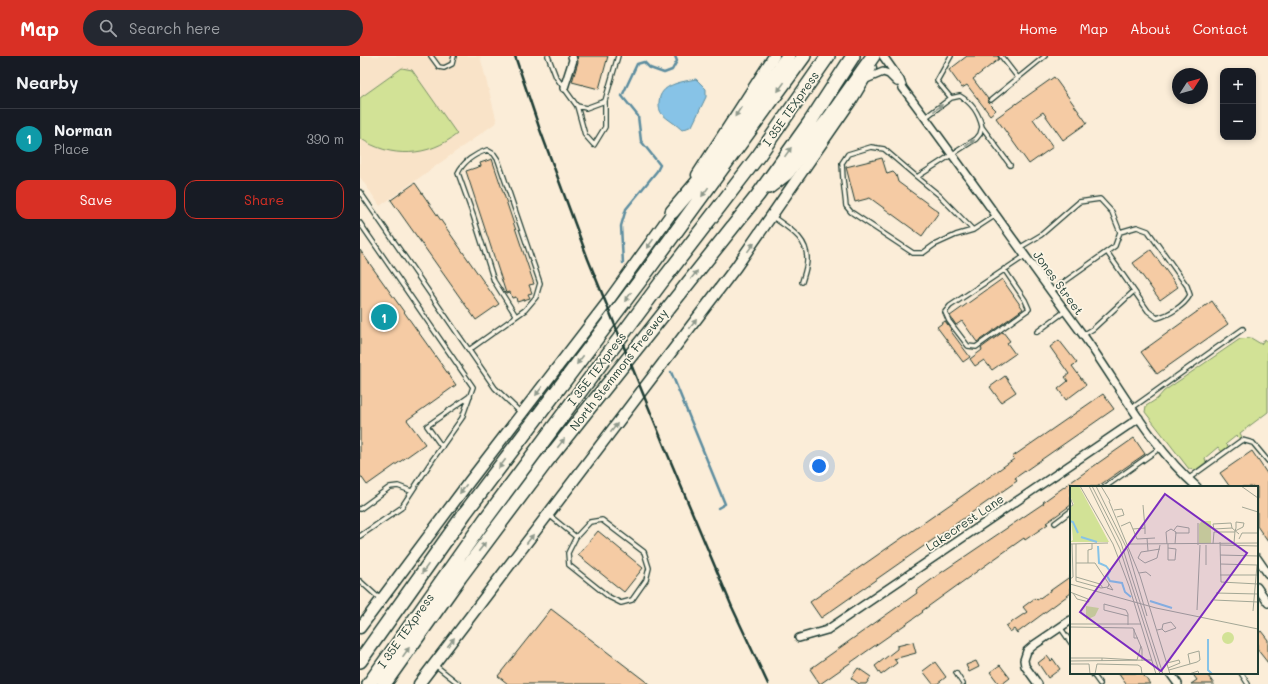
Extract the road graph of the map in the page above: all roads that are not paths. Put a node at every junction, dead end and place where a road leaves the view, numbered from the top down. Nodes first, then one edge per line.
1 (431, 56) edge
2 (454, 56) edge
3 (548, 56) edge
4 (572, 56) edge
5 (618, 56) edge
6 (774, 56) edge
7 (788, 56) edge
8 (804, 56) edge
9 (828, 56) edge
10 (853, 56) edge
11 (873, 56) edge
12 (879, 56) edge
13 (883, 56) edge
14 (951, 56) edge
15 (1001, 56) edge
16 (1045, 56) edge
17 (1018, 78) junction
18 (864, 80) junction
19 (564, 88) junction
20 (904, 88) junction
21 (951, 98) junction
22 (991, 100) dead end
23 (605, 101) junction
24 (577, 106) junction
25 (926, 117) junction
26 (982, 126) junction
27 (953, 155) junction
28 (1010, 165) dead end
29 (917, 177) junction
30 (360, 192) edge
31 (758, 196) junction
32 (672, 212) junction
33 (996, 215) junction
34 (772, 216) junction
35 (360, 223) edge
36 (973, 230) junction
37 (1120, 232) junction
38 (1020, 248) junction
39 (1107, 252) junction
40 (1025, 256) junction
41 (1004, 269) junction
42 (802, 282) dead end
43 (1134, 291) junction
44 (1050, 292) junction
45 (1064, 312) junction
46 (516, 316) junction
47 (1243, 329) dead end
48 (1037, 332) dead end
49 (1083, 336) junction
50 (469, 350) junction
51 (470, 395) junction
52 (1132, 408) junction
53 (522, 414) junction
54 (1139, 418) junction
55 (442, 446) junction
56 (1161, 448) junction
57 (1268, 461) edge
58 (1188, 479) junction
59 (1107, 486) edge
60 (1196, 486) edge
61 (411, 491) junction
62 (360, 509) edge
63 (1070, 512) edge
64 (548, 514) junction
65 (1055, 523) dead end
66 (360, 536) edge
67 (576, 536) junction
68 (1258, 559) edge
69 (1268, 574) edge
70 (360, 582) edge
71 (1258, 588) edge
72 (381, 600) junction
73 (1268, 603) edge
74 (1070, 621) edge
75 (1060, 627) junction
76 (360, 628) edge
77 (798, 638) dead end
78 (1070, 642) edge
79 (360, 661) edge
80 (434, 664) junction
81 (956, 673) dead end
82 (1093, 674) edge
83 (1171, 674) edge
84 (1242, 674) edge
85 (369, 684) edge
86 (384, 684) edge
87 (419, 684) edge
88 (459, 684) edge
89 (963, 684) edge
90 (1038, 684) edge
91 (1100, 684) edge
92 (1178, 684) edge
93 (1248, 684) edge

1 - 2 lane
3 - 19 lane
4 - 19 street
5 - 23 lane
6 -> 32 main road
7 - 32 highway
8 -> 79 highway
9 - 85 highway, I 35E TEXpress
31 -> 10 highway, North Stemmons Freeway
11 - 31 highway
12 - 18 main road
13 - 20 street, Jones Street
14 - 21 lane
15 - 17 lane
16 - 17 lane
17 - 22 lane
18 - 20 street, Jones Street
18 - 34 main road
19 - 24 lane
20 - 25 street, Jones Street
25 -> 21 lane
21 - 26 lane
23 - 24 lane
23 - 24 lane
25 - 27 street, Jones Street
27 -> 26 lane
26 - 28 lane
27 - 29 lane
27 - 33 street, Jones Street
29 - 36 lane
29 - 36 lane
30 - 50 lane
86 -> 31 highway, North Stemmons Freeway
32 -> 53 main road
33 - 36 lane
33 - 38 street, Jones Street
34 - 42 lane
64 -> 34 main road
35 - 51 lane
37 - 38 lane
37 - 39 lane
37 - 43 lane
38 - 40 street, Jones Street
39 - 43 lane
39 - 44 lane
40 - 41 lane
40 - 44 street, Jones Street
41 - 41 lane
43 - 49 lane
44 - 45 street, Jones Street
45 - 48 lane
45 - 49 street, Jones Street
46 - 46 lane
46 - 50 lane
47 - 52 lane
49 - 52 street, Jones Street
50 - 53 lane
51 - 55 lane
51 - 55 lane
52 - 54 street, Jones Street
53 -> 72 main road
54 - 56 street, Jones Street
54 - 77 street, Lakecrest Lane
55 - 61 lane
56 - 58 street, Jones Street
56 - 59 lane
57 - 58 lane
58 - 60 street, Jones Street
61 - 62 lane
61 - 66 lane
63 - 65 lane
64 - 67 lane
80 -> 64 main road
67 - 67 lane
68 - 69 street
70 - 72 lane
71 - 73 street
72 - 76 main road
74 - 75 street
75 - 78 lane
75 - 90 street
80 - 87 main road
80 - 88 lane
81 - 89 lane
82 - 91 lane
83 - 92 street
84 - 93 lane

